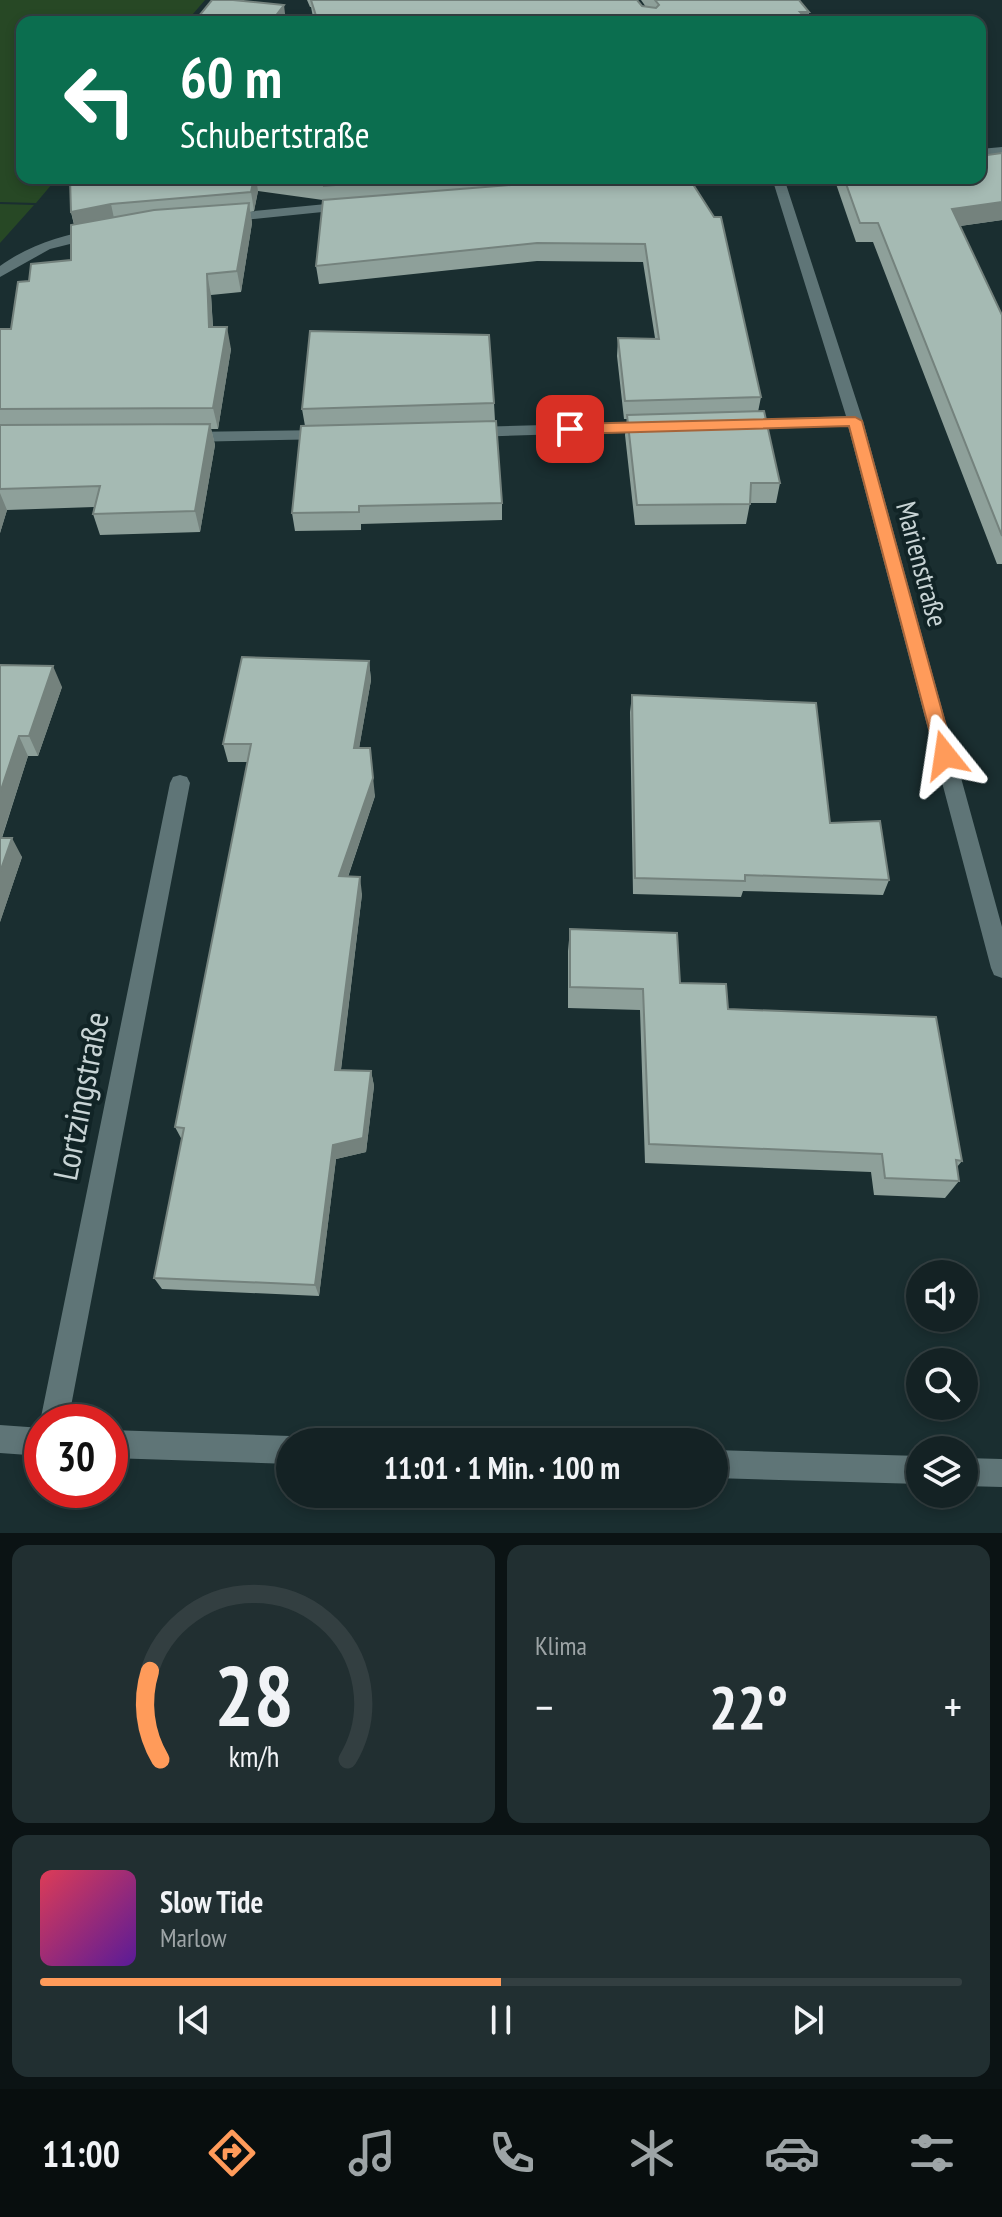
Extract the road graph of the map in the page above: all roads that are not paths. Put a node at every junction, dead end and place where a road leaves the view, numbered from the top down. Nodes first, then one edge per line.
1 (780, 184) edge
2 (356, 206) edge
3 (208, 219) edge
4 (113, 230) edge
5 (0, 273) edge
6 (855, 421) junction
7 (728, 425) edge
8 (665, 426) edge
9 (459, 432) edge
10 (348, 435) edge
11 (174, 437) edge
12 (180, 783) dead end
13 (1002, 968) edge
14 (58, 1404) edge
15 (0, 1439) edge
16 (24, 1441) edge
17 (128, 1445) edge
18 (276, 1450) edge
19 (728, 1464) edge
20 (906, 1470) edge
21 (978, 1472) edge
22 (1002, 1473) edge

1 - 6 street, Marienstraße
2 - 3 street
4 - 5 street
6 - 7 street
6 - 13 street, Marienstraße
8 - 9 street
10 - 11 street
12 - 14 street, Lortzingstraße
15 - 16 street
17 - 18 street
19 - 20 street
21 - 22 street

